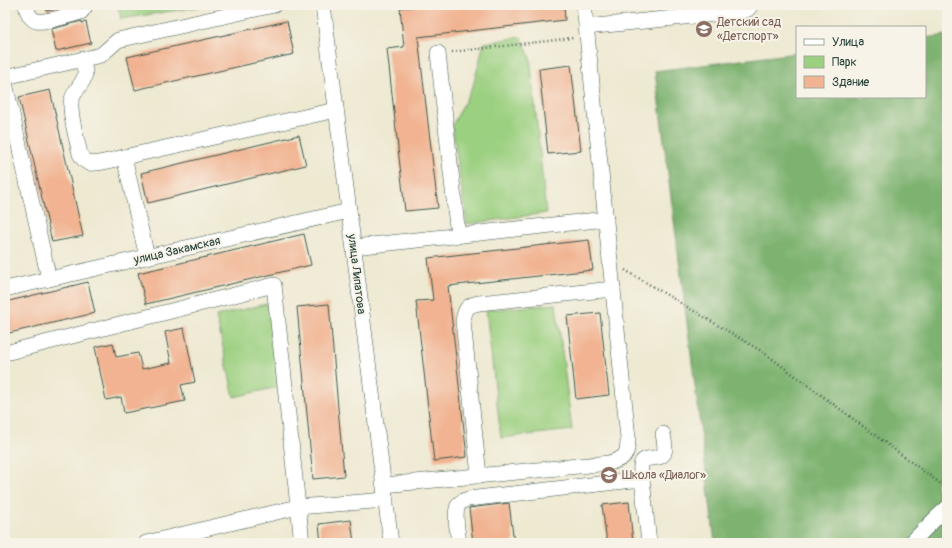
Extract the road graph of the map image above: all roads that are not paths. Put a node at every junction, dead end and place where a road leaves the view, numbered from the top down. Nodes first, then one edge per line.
1 (26, 5) edge
2 (86, 5) edge
3 (274, 5) edge
4 (323, 5) edge
5 (584, 5) edge
6 (751, 5) edge
7 (231, 10) edge
8 (587, 32) junction
9 (438, 53) road end
10 (82, 60) junction
11 (5, 77) edge
12 (5, 83) edge
13 (336, 110) junction
14 (124, 157) junction
15 (349, 211) junction
16 (606, 219) junction
17 (458, 236) junction
18 (354, 247) junction
19 (147, 257) junction
20 (49, 279) junction
21 (5, 289) edge
22 (613, 289) junction
23 (5, 353) edge
24 (663, 434) dead end
25 (479, 476) junction
26 (642, 479) junction
27 (385, 492) junction
28 (298, 507) junction
29 (947, 508) edge
30 (146, 543) edge
31 (302, 543) edge
32 (391, 543) edge
33 (459, 543) edge
34 (649, 543) edge
35 (911, 543) edge

1 - 2 street
3 - 7 street
4 - 13 street, улица Липатова
5 - 8 street
6 - 8 street
7 - 10 street
8 - 16 street
9 - 17 street
10 - 11 street
10 - 14 street
12 - 20 street
13 - 14 street
13 - 15 street, улица Липатова
14 - 19 street
15 - 18 street, улица Липатова
15 - 19 street, улица Закамская
16 - 17 street
16 - 22 street
17 - 18 street
18 - 27 street, улица Липатова
19 - 20 street, улица Закамская
20 - 21 street, улица Закамская
22 - 25 street
22 - 25 street
23 - 28 street
24 - 26 street
25 - 27 street
26 - 33 street
26 - 34 street
27 - 28 street
27 - 32 street, улица Липатова
28 - 30 street
28 - 31 street
29 - 35 street

